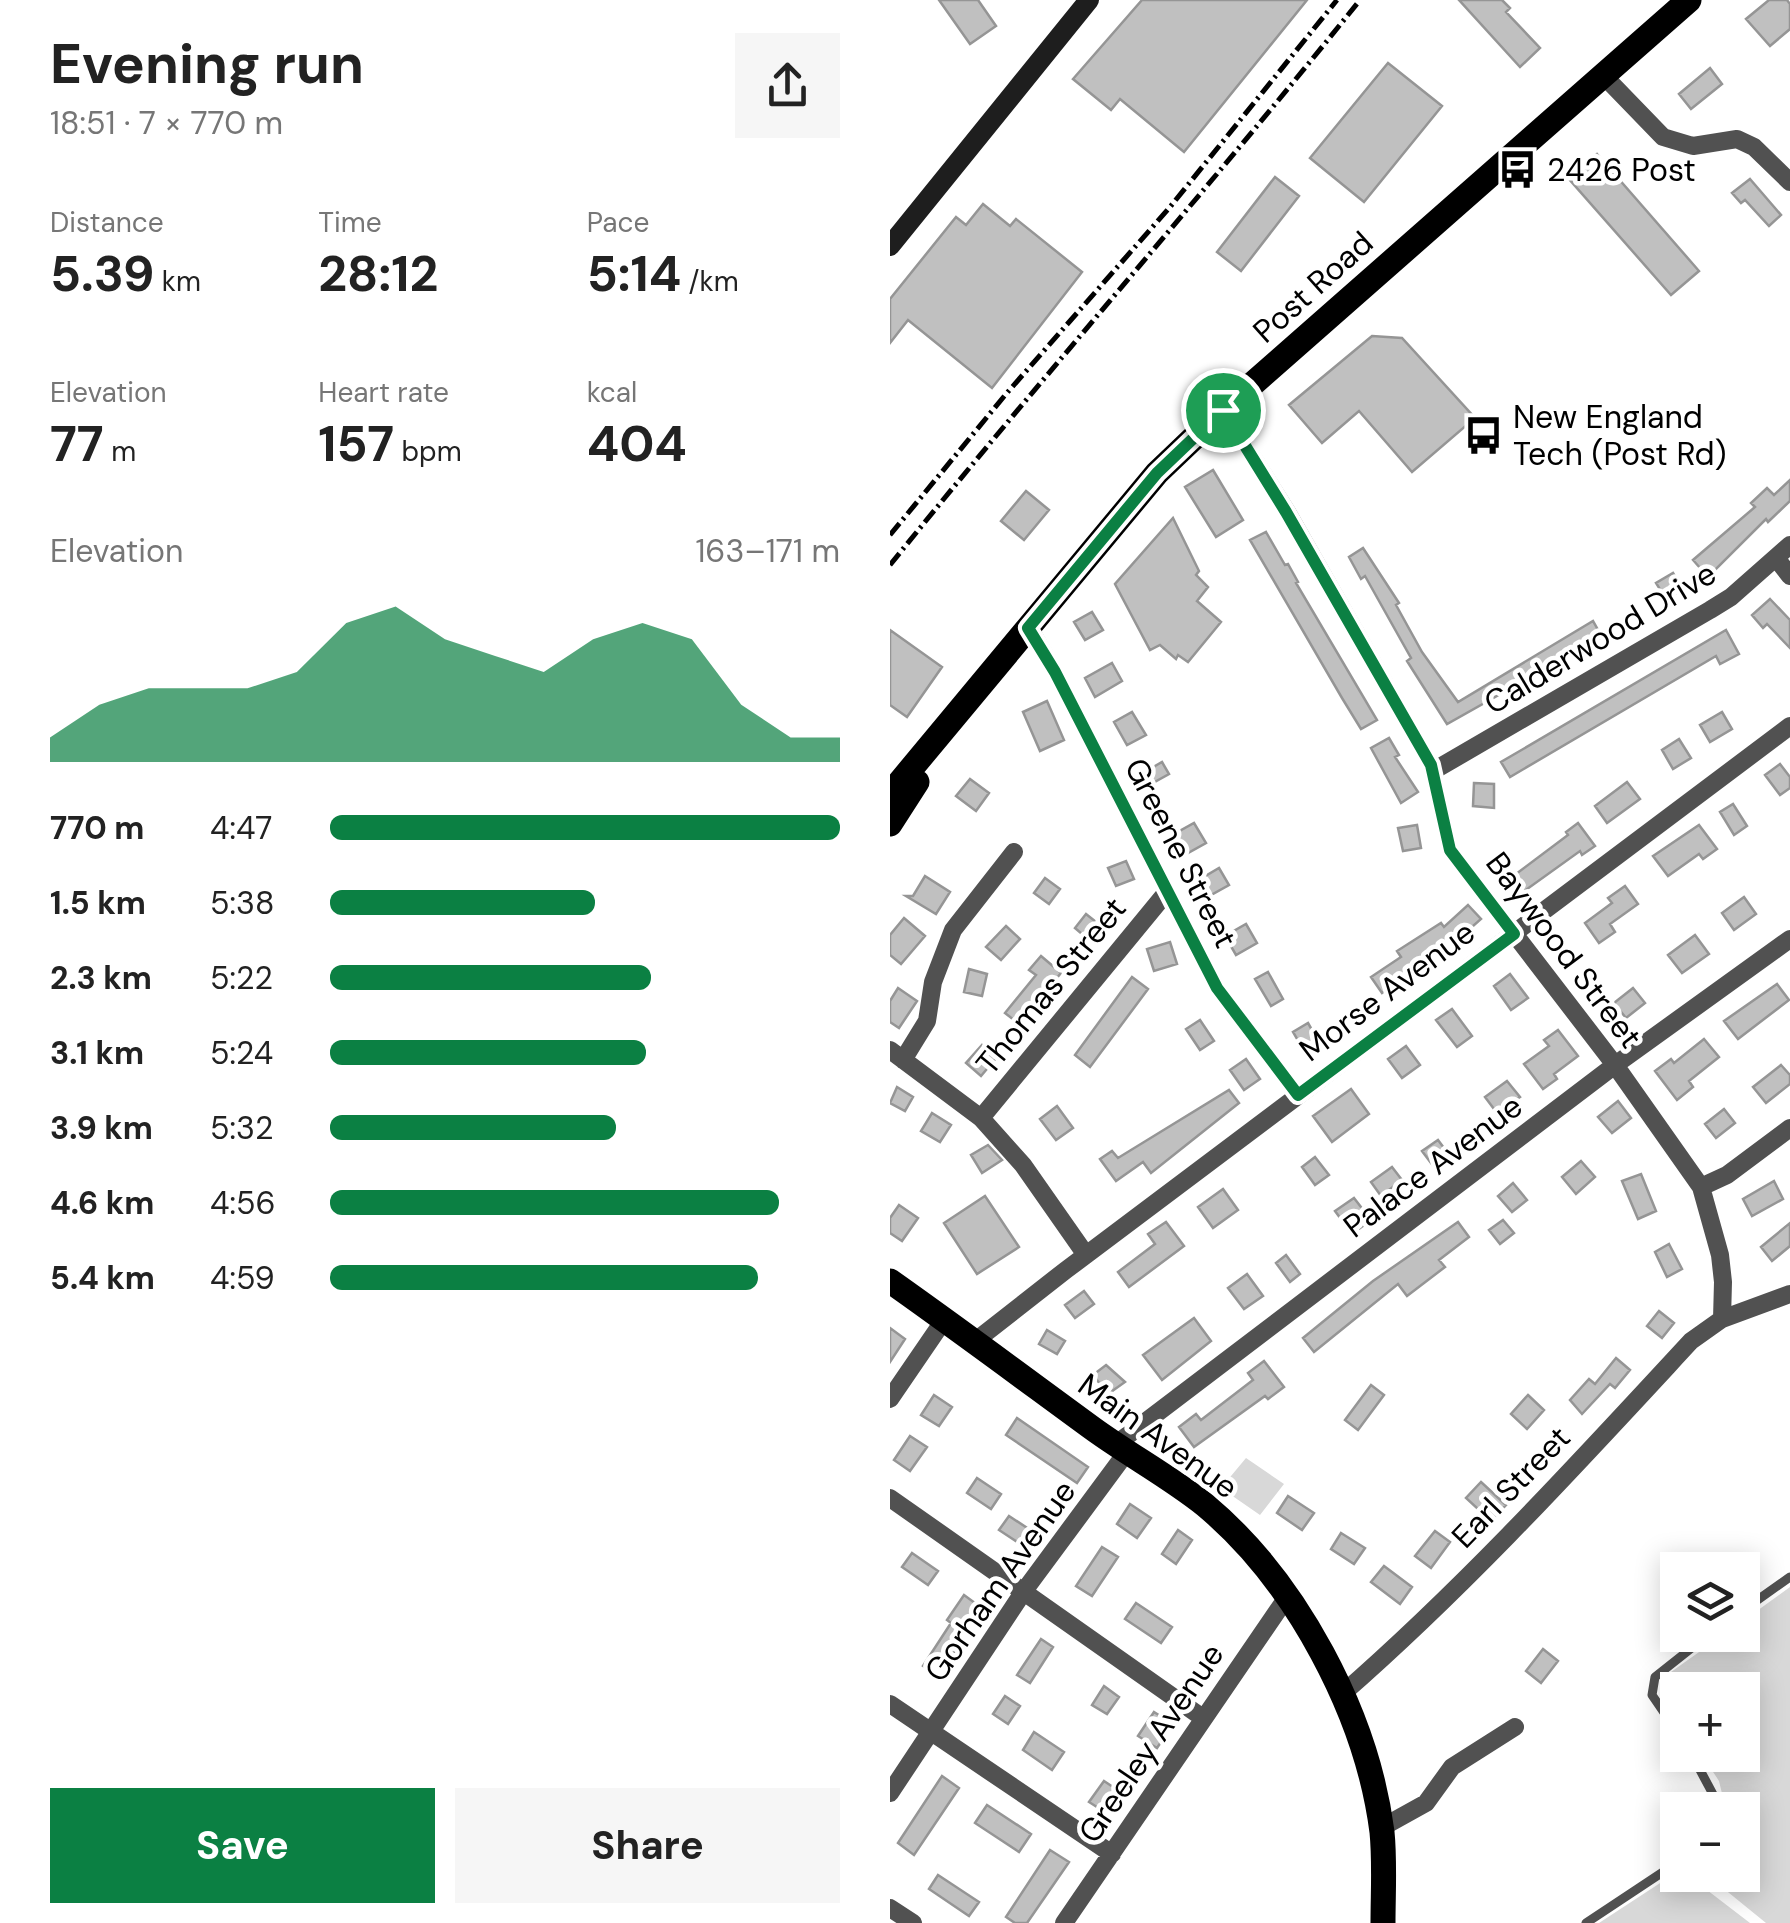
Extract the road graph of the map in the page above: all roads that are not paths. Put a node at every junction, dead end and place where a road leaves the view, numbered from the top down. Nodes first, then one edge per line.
1 (1089, 0) edge
2 (1689, 0) edge
3 (1603, 75) junction
4 (1790, 182) edge
5 (890, 246) edge
6 (1223, 410) junction
7 (1783, 552) edge
8 (1790, 576) edge
9 (1028, 628) junction
10 (970, 698) junction
11 (1790, 726) edge
12 (1433, 770) junction
13 (890, 774) edge
14 (890, 794) edge
15 (890, 804) edge
16 (890, 824) edge
17 (1014, 852) dead end
18 (1166, 893) junction
19 (1514, 934) junction
20 (1790, 940) edge
21 (897, 1055) edge
22 (1614, 1066) junction
23 (1298, 1095) junction
24 (982, 1118) junction
25 (1790, 1128) edge
26 (1701, 1187) junction
27 (1086, 1255) junction
28 (890, 1280) edge
29 (1790, 1294) edge
30 (1722, 1319) junction
31 (944, 1320) junction
32 (974, 1342) junction
33 (890, 1399) edge
34 (1121, 1449) junction
35 (890, 1498) edge
36 (1790, 1577) edge
37 (1024, 1590) junction
38 (1287, 1597) junction
39 (1760, 1598) edge
40 (1687, 1652) edge
41 (1662, 1672) edge
42 (1660, 1674) edge
43 (1341, 1695) junction
44 (890, 1704) edge
45 (1660, 1707) edge
46 (1203, 1718) junction
47 (1515, 1728) dead end
48 (931, 1733) junction
49 (890, 1793) edge
50 (1381, 1828) junction
51 (1112, 1854) junction
52 (1660, 1874) edge
53 (890, 1908) edge
54 (912, 1923) edge
55 (1064, 1923) edge
56 (1383, 1923) edge
57 (1586, 1923) edge

1 - 5 main road
2 - 3 main road, Post Road
3 - 4 street
3 - 6 main road, Post Road
6 - 9 main road, Post Road
6 - 12 street, Baywood Street
7 - 8 street
7 - 12 street, Calderwood Drive
9 - 10 main road, Post Road
9 - 18 street, Greene Street
10 - 13 main road
10 - 14 main road, Post Road
10 - 15 main road, Post Road
10 - 16 main road
11 - 19 street, Morse Avenue
12 - 19 street, Baywood Street
17 - 21 street
18 - 23 street, Greene Street
18 - 24 street, Thomas Street
19 - 22 street, Baywood Street
19 - 23 street, Morse Avenue
20 - 22 street, Palace Avenue
21 - 24 street
22 - 26 street, Baywood Street
22 - 34 street, Palace Avenue
23 - 27 street, Morse Avenue
24 - 27 street
25 - 26 street
26 - 30 street, Baywood Street
27 - 32 street, Morse Avenue
28 - 31 main road, Main Avenue
29 - 30 street, Earl Street
30 - 43 street, Earl Street
31 - 32 main road, Main Avenue
31 - 33 street
32 - 34 main road, Main Avenue
34 - 37 street, Gorham Avenue
34 - 38 main road, Main Avenue
35 - 37 street
36 - 39 lane
37 - 46 street
37 - 48 street, Gorham Avenue
38 - 43 main road, Main Avenue
38 - 46 street, Greeley Avenue
40 - 41 lane
42 - 45 lane
43 - 50 main road, Main Avenue
44 - 48 street
46 - 51 street, Greeley Avenue
47 - 50 street
48 - 49 street, Gorham Avenue
48 - 51 street
50 - 56 main road, Main Avenue
51 - 55 street, Greeley Avenue
52 - 57 lane
53 - 54 street

